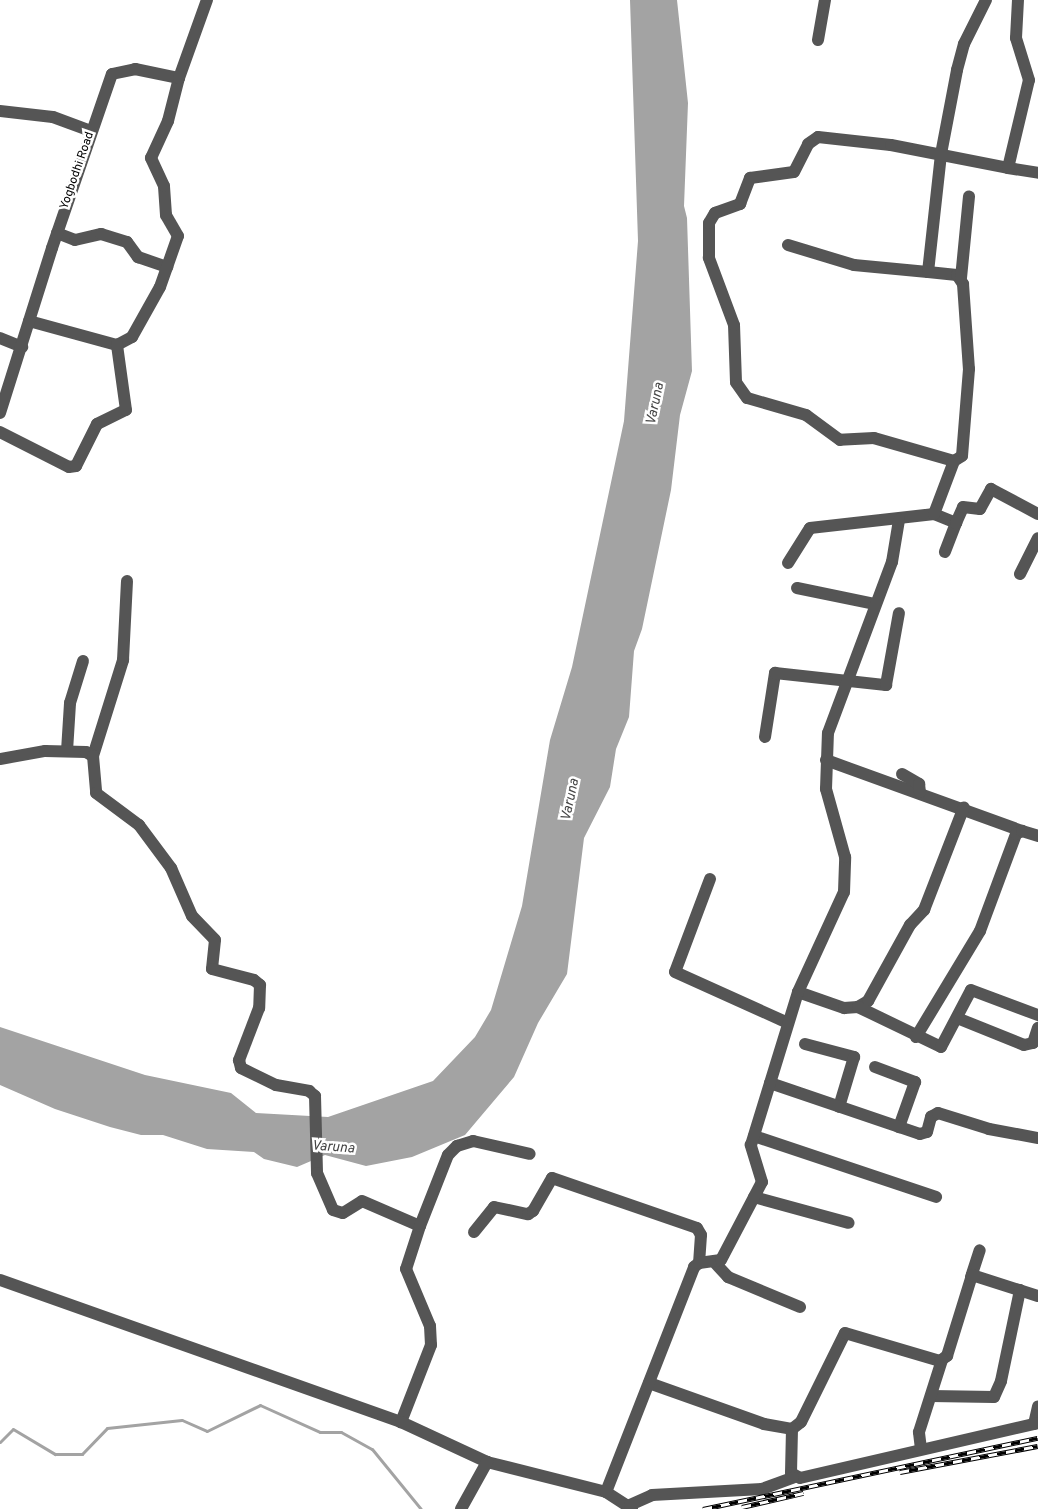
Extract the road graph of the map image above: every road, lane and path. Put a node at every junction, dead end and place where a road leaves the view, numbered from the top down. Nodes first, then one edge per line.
1 (207, 0) edge
2 (825, 0) edge
3 (986, 0) edge
4 (1018, 0) edge
5 (818, 40) dead end
6 (179, 78) junction
7 (0, 111) edge
8 (92, 131) junction
9 (941, 154) junction
10 (1008, 168) junction
11 (1038, 173) edge
12 (969, 196) dead end
13 (57, 233) junction
14 (788, 245) dead end
15 (167, 267) junction
16 (928, 272) junction
17 (961, 278) junction
18 (29, 320) junction
19 (0, 338) edge
20 (117, 345) junction
21 (22, 347) junction
22 (0, 413) edge
23 (0, 432) edge
24 (954, 461) junction
25 (934, 514) junction
26 (1038, 514) edge
27 (899, 520) junction
28 (956, 523) junction
29 (1038, 538) edge
30 (945, 552) dead end
31 (788, 563) dead end
32 (1020, 574) dead end
33 (127, 581) dead end
34 (797, 588) dead end
35 (875, 604) junction
36 (899, 613) dead end
37 (83, 661) dead end
38 (846, 679) junction
39 (765, 737) dead end
40 (67, 751) junction
41 (93, 756) junction
42 (0, 759) edge
43 (826, 760) junction
44 (902, 774) dead end
45 (920, 792) junction
46 (964, 807) junction
47 (1022, 831) junction
48 (1038, 836) edge
49 (710, 880) dead end
50 (798, 992) junction
51 (858, 1007) junction
52 (1038, 1015) edge
53 (957, 1018) junction
54 (788, 1023) junction
55 (1038, 1028) edge
56 (916, 1037) junction
57 (806, 1044) dead end
58 (875, 1067) dead end
59 (770, 1083) junction
60 (839, 1107) junction
61 (899, 1127) junction
62 (754, 1136) junction
63 (1038, 1138) edge
64 (530, 1154) dead end
65 (754, 1197) junction
66 (936, 1197) dead end
67 (849, 1223) dead end
68 (420, 1226) junction
69 (474, 1232) dead end
70 (980, 1250) dead end
71 (699, 1263) junction
72 (716, 1264) junction
73 (971, 1277) junction
74 (0, 1280) edge
75 (1020, 1290) junction
76 (1038, 1296) edge
77 (800, 1308) dead end
78 (942, 1360) junction
79 (649, 1383) junction
80 (931, 1396) junction
81 (1038, 1406) edge
82 (401, 1422) junction
83 (1036, 1424) edge
84 (792, 1429) junction
85 (921, 1449) junction
86 (487, 1462) junction
87 (793, 1478) junction
88 (606, 1492) junction
89 (631, 1507) edge
90 (461, 1509) edge

1 - 6 street
2 - 5 street
3 - 9 street
4 - 10 street
6 - 8 street, Yogbodhi Road
6 - 15 street
7 - 8 street
8 - 13 street, Yogbodhi Road
9 - 10 street
9 - 16 street
9 - 24 street
10 - 11 street
12 - 17 street
13 - 15 street
13 - 18 street, Yogbodhi Road
14 - 16 street
15 - 20 street
16 - 17 street
17 - 24 street
18 - 20 street
18 - 21 street, Yogbodhi Road
19 - 21 street
20 - 23 street
21 - 22 street, Yogbodhi Road
24 - 25 street
25 - 27 street
25 - 28 street
26 - 28 street
27 - 31 street
27 - 35 street
28 - 30 street
29 - 32 street
33 - 41 street
34 - 35 street
35 - 38 street
36 - 38 street
37 - 40 street
38 - 39 street
38 - 43 street
40 - 41 street
40 - 42 street
41 - 68 street
43 - 45 street
43 - 50 street
44 - 45 street
45 - 46 street
46 - 47 street
46 - 51 street
47 - 48 street
47 - 56 street
49 - 54 street
50 - 51 street
50 - 54 street
51 - 56 street
52 - 53 street
53 - 55 street
53 - 56 street
54 - 59 street
57 - 60 street
58 - 61 street
59 - 60 street
59 - 62 street
60 - 61 street
61 - 63 street
62 - 65 street
62 - 66 street
64 - 68 street
65 - 67 street
65 - 72 street
68 - 82 street
69 - 71 street
70 - 73 street
71 - 72 street
71 - 79 street
72 - 77 street
73 - 75 street
73 - 78 street
74 - 82 street
75 - 76 street
75 - 80 street
78 - 80 street
78 - 84 street
79 - 84 street
79 - 88 street
80 - 85 street
81 - 83 street
82 - 86 street
83 - 85 street
84 - 87 street
85 - 87 street
86 - 88 street
86 - 90 street
87 - 89 street
88 - 89 street

